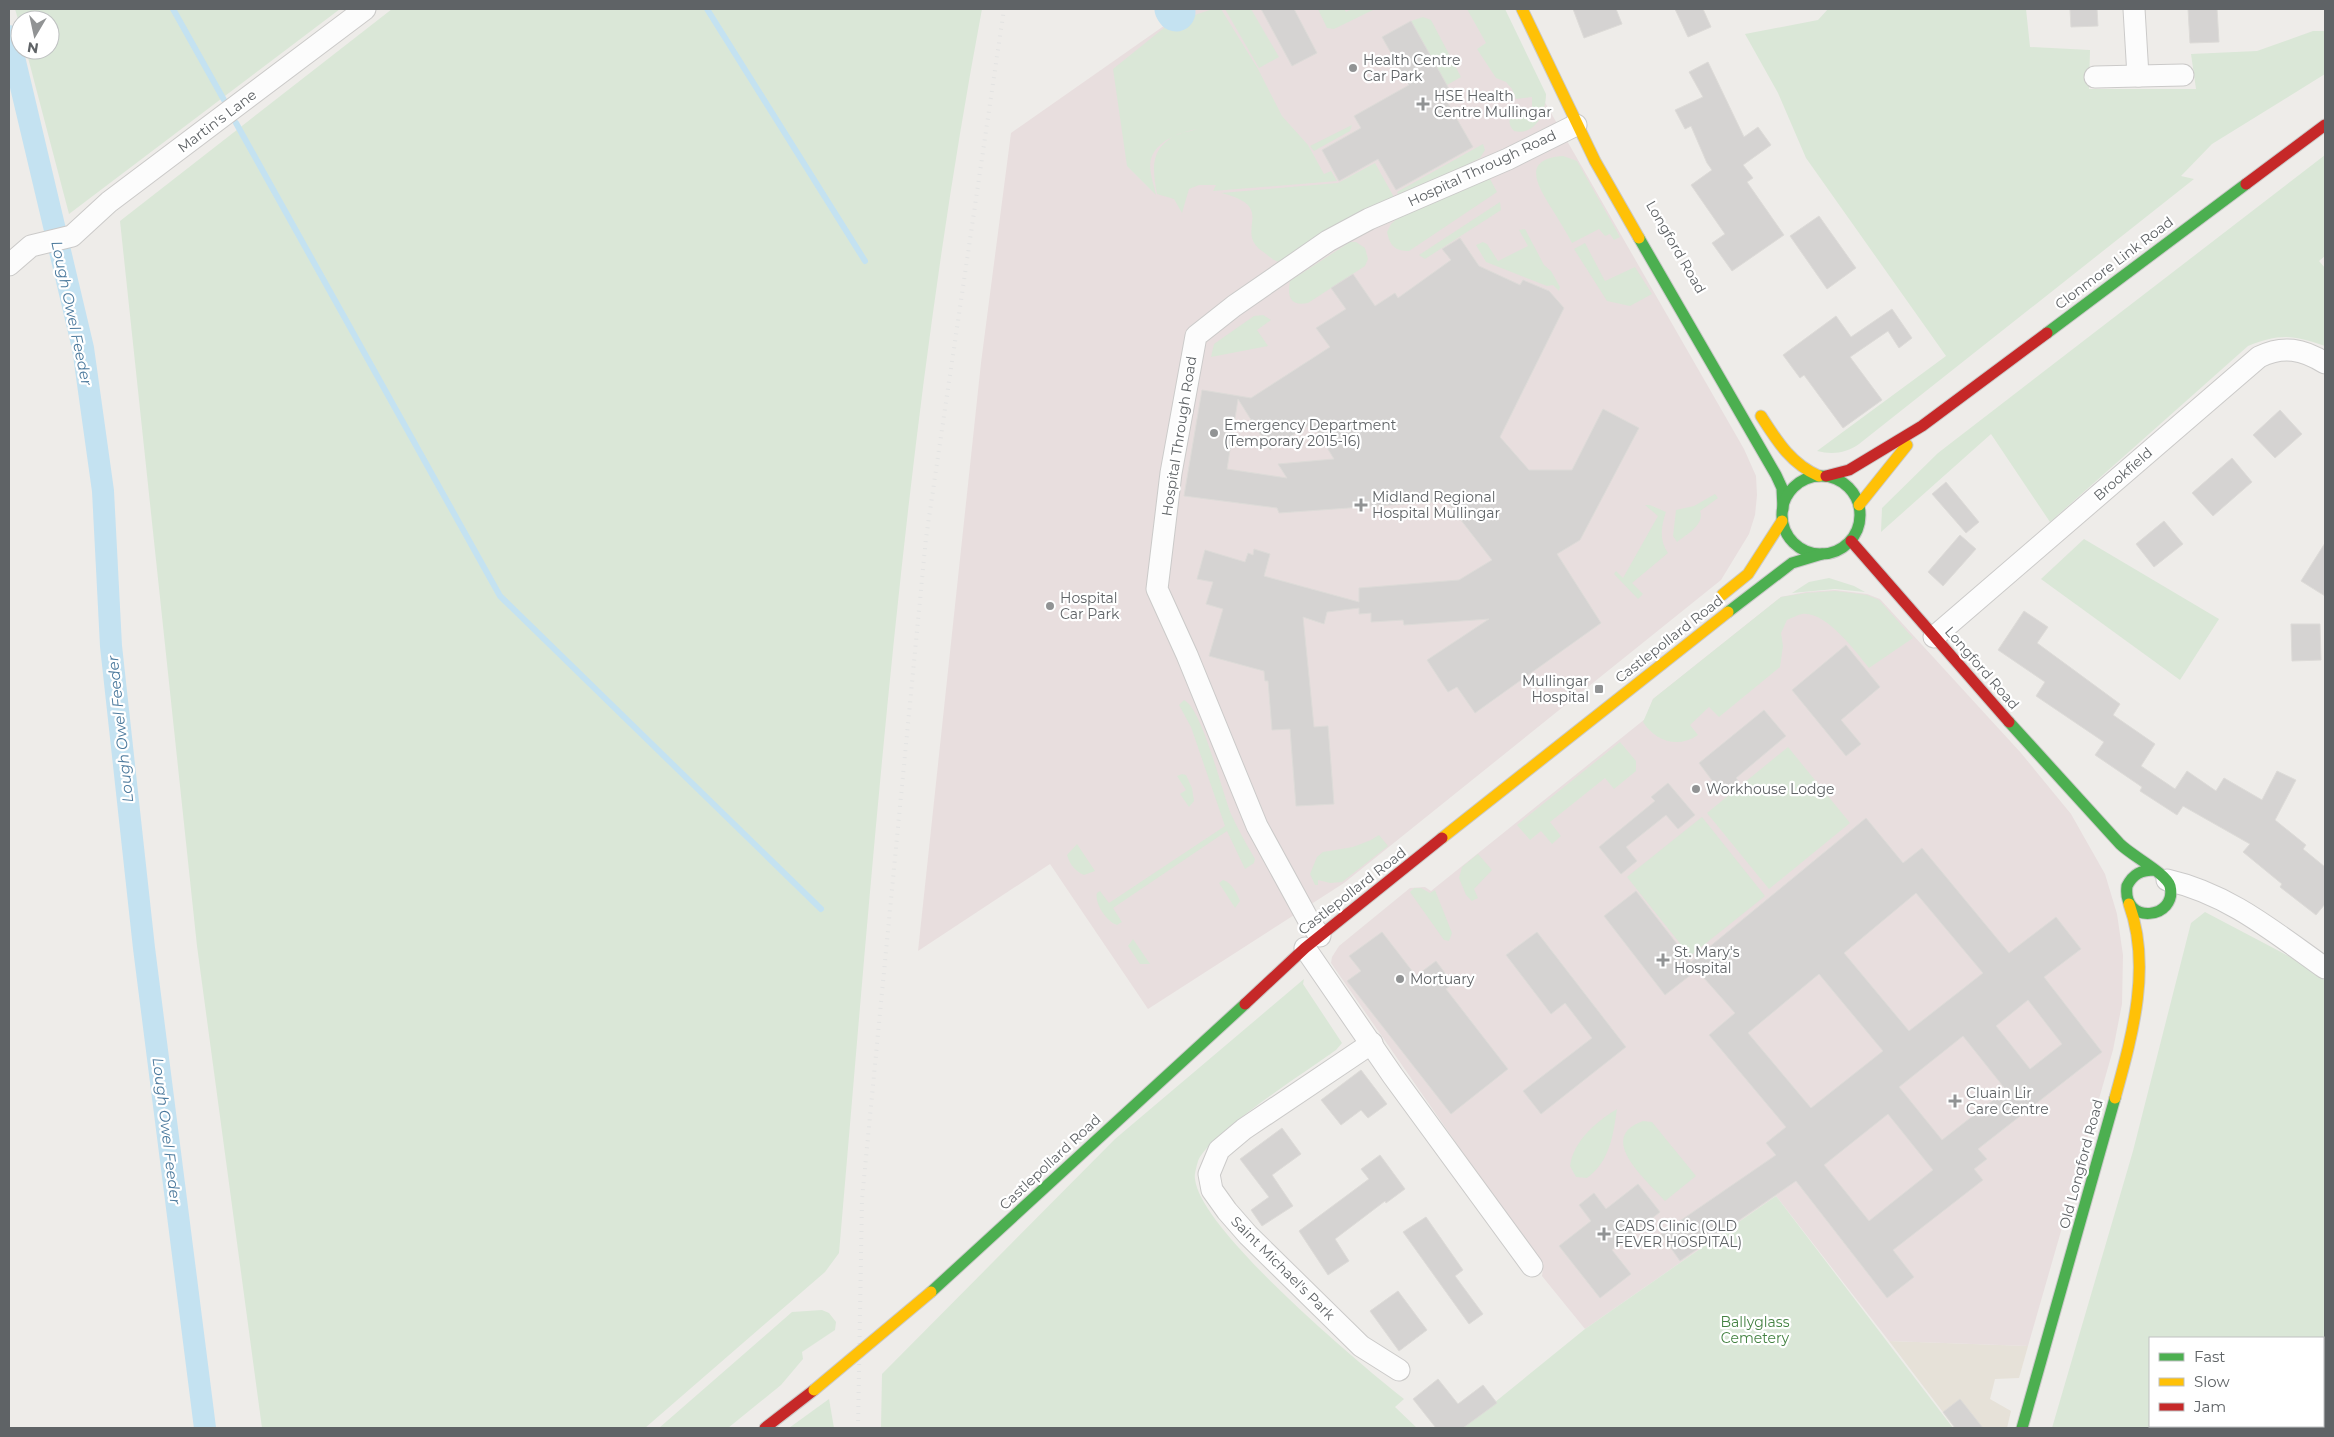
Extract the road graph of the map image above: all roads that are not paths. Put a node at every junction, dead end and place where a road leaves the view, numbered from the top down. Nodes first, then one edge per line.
1 (365, 9) edge
2 (1522, 9) edge
3 (2134, 9) edge
4 (1563, 67) dead end
5 (2183, 75) dead end
6 (2138, 76) junction
7 (2095, 77) dead end
8 (2325, 125) edge
9 (1578, 127) junction
10 (9, 265) edge
11 (2325, 362) edge
12 (1753, 405) dead end
13 (1922, 426) junction
14 (1822, 476) junction
15 (1859, 505) junction
16 (1782, 515) junction
17 (1851, 541) junction
18 (1822, 554) junction
19 (1709, 605) dead end
20 (1934, 637) junction
21 (2091, 815) junction
22 (2117, 856) dead end
23 (2122, 868) dead end
24 (2161, 875) junction
25 (1366, 884) dead end
26 (2126, 887) junction
27 (2129, 904) junction
28 (2160, 913) junction
29 (2260, 922) junction
30 (1308, 938) junction
31 (2150, 944) dead end
32 (1268, 967) dead end
33 (2325, 968) edge
34 (2138, 988) junction
35 (1259, 990) junction
36 (1372, 1043) junction
37 (1532, 1266) dead end
38 (1399, 1370) dead end
39 (765, 1428) edge
40 (2022, 1428) edge

1 - 10 street, Martin's Lane
2 - 9 main road
3 - 6 street
4 - 9 main road
5 - 6 street
6 - 7 street
8 - 13 main road, Clonmore Link Road
9 - 16 main road
9 - 30 street, Hospital Through Road
11 - 20 street, Brookfield
12 - 14 main road
13 - 14 main road, Clonmore Link Road
13 - 15 main road, Clonmore Link Road
14 - 15 main road
14 - 16 main road
15 - 17 main road
16 - 18 main road
16 - 19 main road
17 - 18 main road
17 - 20 main road, Longford Road
18 - 30 main road, Castlepollard Road
20 - 21 main road, Longford Road
21 - 22 main road
21 - 24 main road
23 - 26 main road
24 - 26 main road
24 - 28 main road
24 - 29 street
25 - 30 main road
26 - 27 main road
27 - 28 main road
27 - 34 main road, Old Longford Road
28 - 29 street
29 - 33 street
30 - 35 main road, Castlepollard Road
30 - 36 street
31 - 34 main road
32 - 35 main road
34 - 40 main road, Old Longford Road
35 - 39 main road, Castlepollard Road, bridge
36 - 37 street
36 - 38 street, Saint Michael's Park

